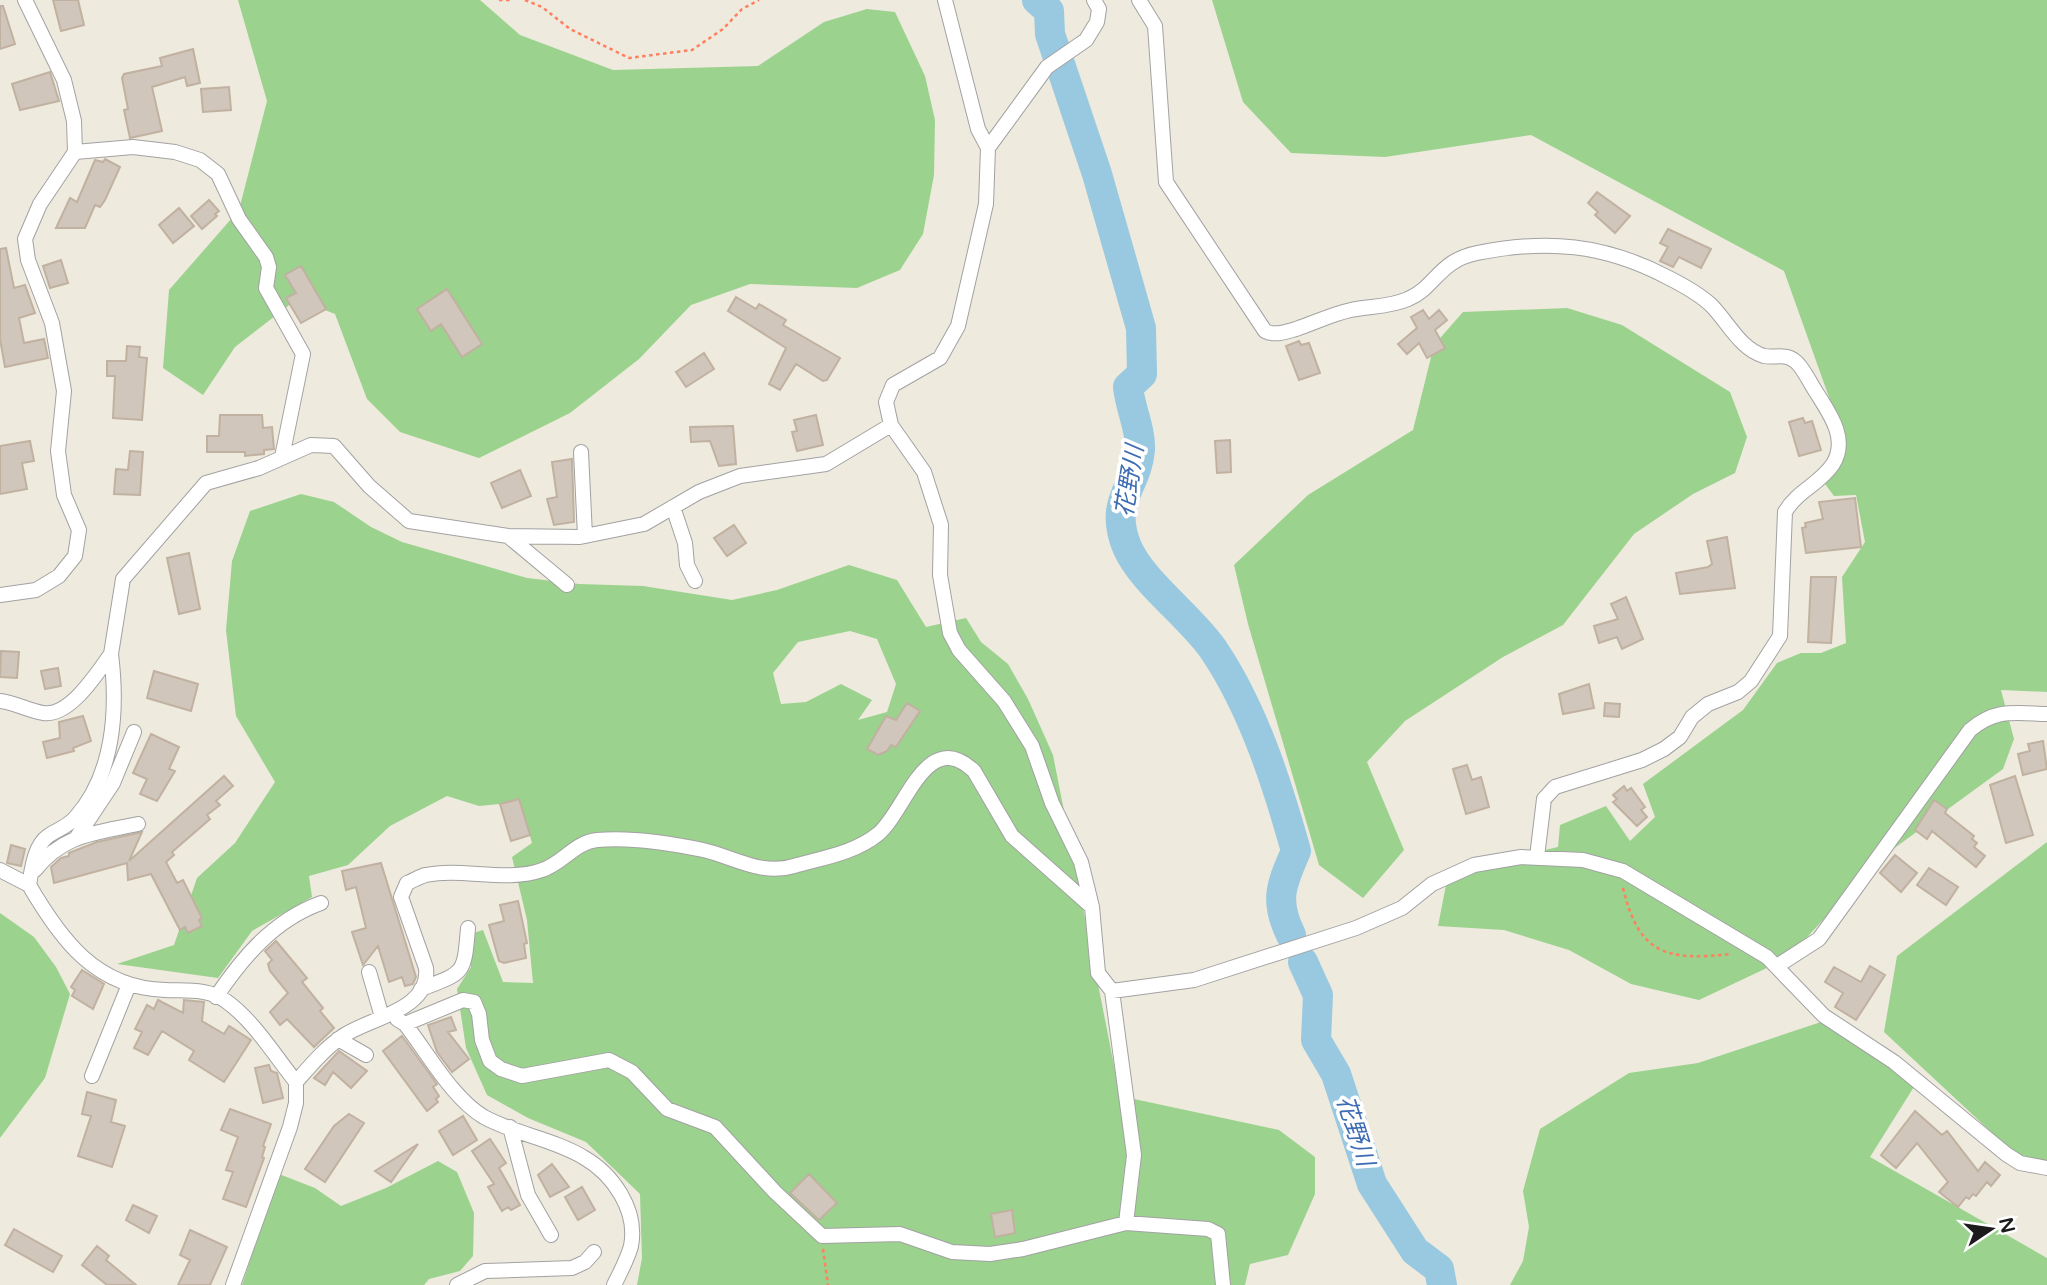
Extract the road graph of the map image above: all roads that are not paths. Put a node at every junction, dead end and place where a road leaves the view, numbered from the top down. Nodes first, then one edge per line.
1 (25, 0) edge
2 (945, 0) edge
3 (1094, 0) edge
4 (1139, 0) edge
5 (988, 148) junction
6 (75, 152) junction
7 (891, 425) junction
8 (581, 452) dead end
9 (282, 457) junction
10 (673, 507) junction
11 (508, 536) junction
12 (585, 536) junction
13 (695, 581) dead end
14 (567, 585) dead end
15 (0, 595) edge
16 (111, 654) junction
17 (0, 701) edge
18 (2047, 714) edge
19 (134, 732) dead end
20 (138, 824) dead end
21 (77, 837) junction
22 (1537, 857) junction
23 (0, 870) edge
24 (30, 879) junction
25 (321, 903) dead end
26 (1092, 906) junction
27 (468, 928) dead end
28 (1777, 966) junction
29 (369, 972) dead end
30 (128, 987) junction
31 (421, 989) junction
32 (1112, 991) junction
33 (216, 997) junction
34 (386, 1016) junction
35 (405, 1024) junction
36 (338, 1039) junction
37 (366, 1055) dead end
38 (92, 1076) dead end
39 (296, 1082) junction
40 (510, 1127) junction
41 (2047, 1168) edge
42 (1126, 1223) junction
43 (551, 1235) dead end
44 (594, 1252) dead end
45 (233, 1285) edge
46 (457, 1285) edge
47 (614, 1285) edge
48 (1223, 1285) edge

1 - 6 street
2 - 5 street
3 - 5 street
4 - 22 street
5 - 7 street
6 - 9 street
6 - 15 street
7 - 10 street
7 - 26 street
8 - 12 street
9 - 11 street
9 - 16 street
10 - 12 street
10 - 13 street
11 - 12 street
11 - 14 street
16 - 17 street
16 - 24 street
18 - 28 street
19 - 21 street
20 - 21 street
21 - 24 street
22 - 28 street
22 - 32 street
23 - 24 street
24 - 30 street
25 - 33 street
26 - 31 street
26 - 32 street
27 - 31 street
28 - 41 street
29 - 34 street
30 - 33 street
30 - 38 street
31 - 34 street
32 - 42 street
33 - 39 street
34 - 35 street
34 - 36 street
35 - 40 street
35 - 42 street
36 - 37 street
36 - 39 street
39 - 45 street
40 - 43 street
40 - 47 street
42 - 48 street
44 - 46 street

